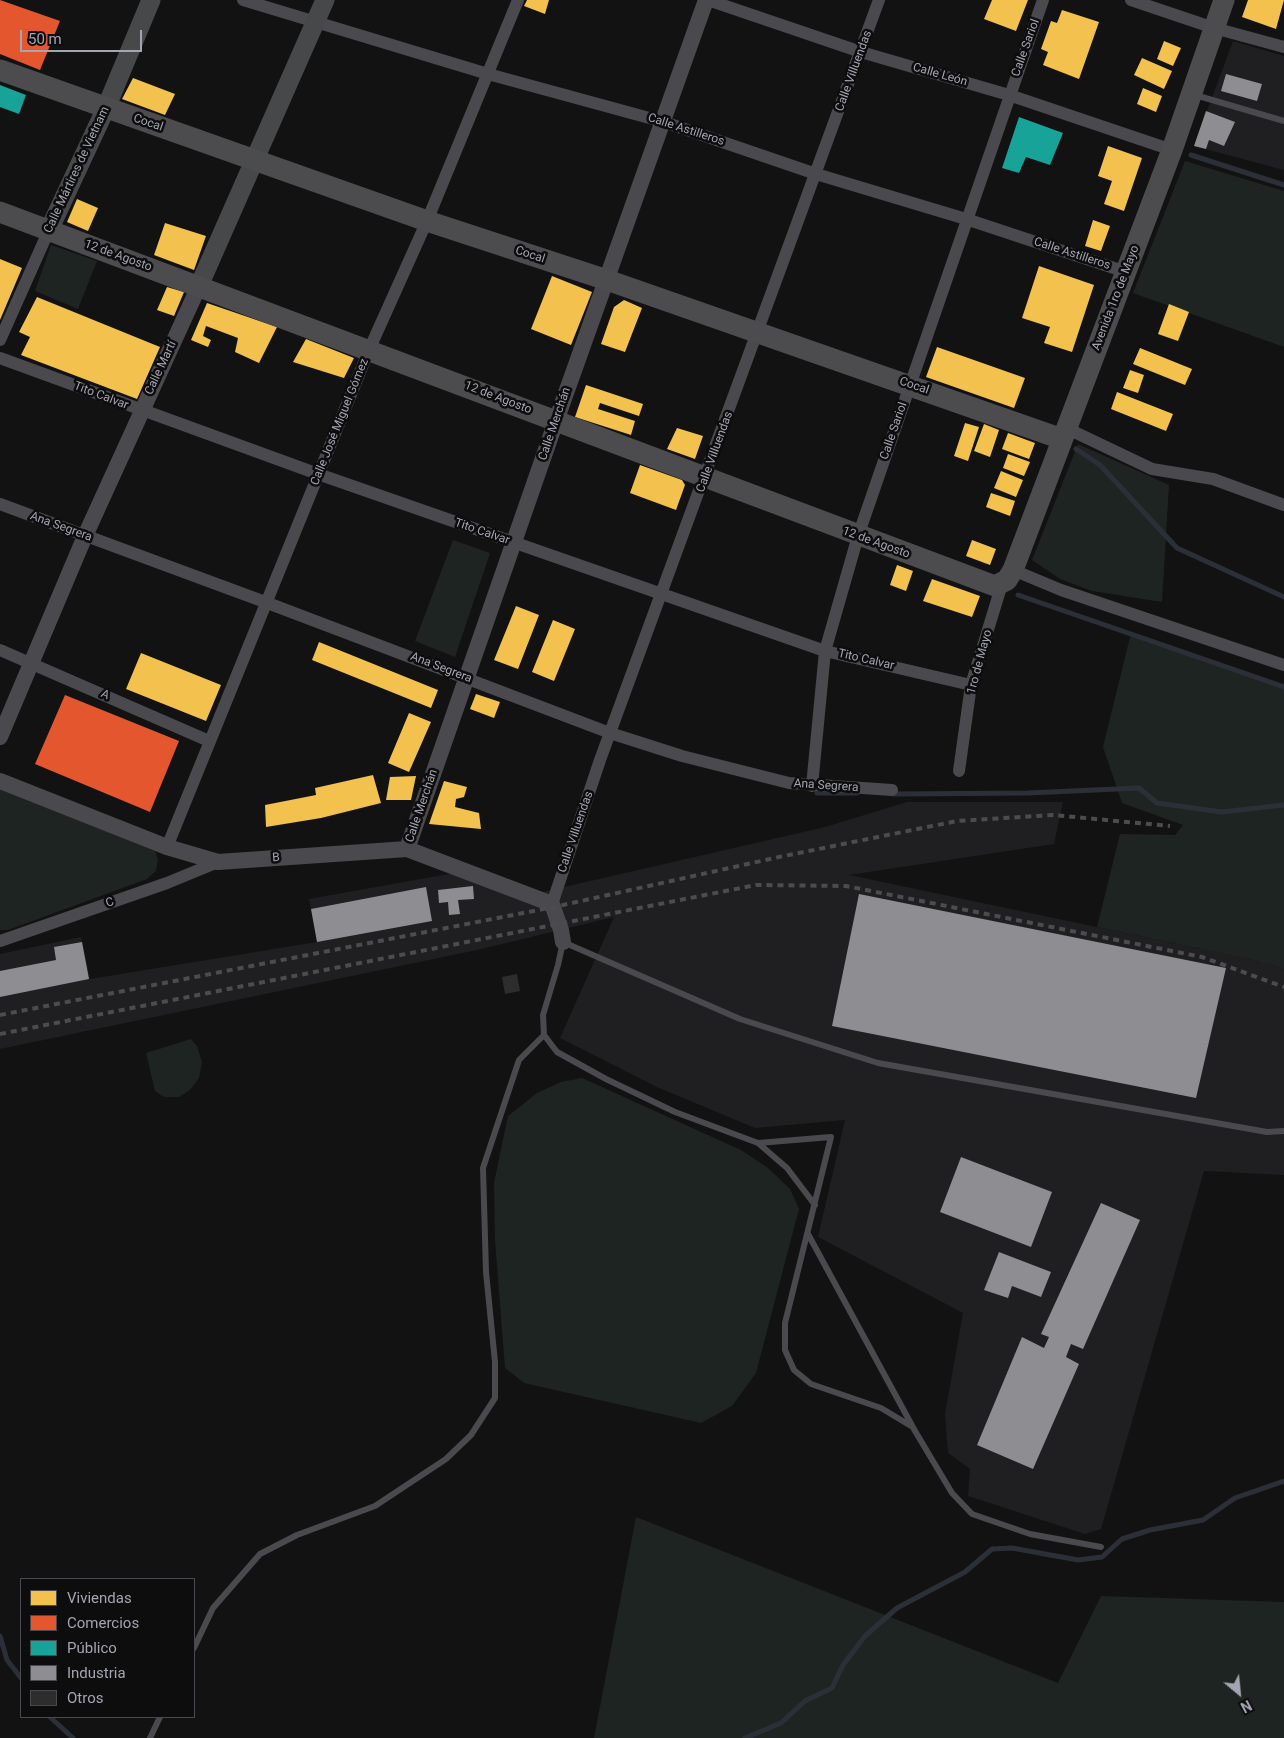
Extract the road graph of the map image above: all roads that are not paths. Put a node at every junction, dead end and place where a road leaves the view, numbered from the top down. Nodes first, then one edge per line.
1 (151, 0) edge
2 (243, 0) edge
3 (325, 0) edge
4 (518, 0) edge
5 (707, 0) edge
6 (879, 0) edge
7 (1043, 0) edge
8 (1131, 0) edge
9 (1224, 0) edge
10 (316, 20) junction
11 (1214, 28) junction
12 (1284, 47) edge
13 (861, 52) junction
14 (0, 70) edge
15 (488, 74) junction
16 (1191, 94) junction
17 (1009, 95) junction
18 (106, 108) junction
19 (1284, 121) edge
20 (664, 122) junction
21 (1172, 150) junction
22 (254, 159) junction
23 (816, 174) junction
24 (0, 212) edge
25 (966, 219) junction
26 (427, 221) junction
27 (49, 230) junction
28 (1126, 272) junction
29 (607, 280) junction
30 (200, 286) junction
31 (758, 334) junction
32 (0, 340) edge
33 (369, 350) junction
34 (0, 358) edge
35 (910, 385) junction
36 (141, 412) junction
37 (556, 421) junction
38 (1064, 433) junction
39 (318, 474) junction
40 (705, 478) junction
41 (0, 504) edge
42 (1284, 505) edge
43 (86, 536) junction
44 (858, 536) junction
45 (514, 543) junction
46 (1003, 580) junction
47 (662, 595) junction
48 (265, 602) junction
49 (0, 650) edge
50 (825, 651) junction
51 (31, 662) junction
52 (1284, 665) edge
53 (467, 678) junction
54 (971, 686) junction
55 (610, 733) junction
56 (0, 737) edge
57 (209, 741) junction
58 (959, 771) dead end
59 (0, 781) edge
60 (812, 786) junction
61 (892, 790) dead end
62 (167, 847) junction
63 (407, 849) junction
64 (218, 862) junction
65 (553, 906) junction
66 (0, 940) edge
67 (563, 942) junction
68 (544, 1035) junction
69 (1284, 1131) edge
70 (758, 1143) junction
71 (815, 1205) junction
72 (808, 1234) junction
73 (912, 1426) junction
74 (1101, 1547) dead end
75 (195, 1646) edge
76 (160, 1718) edge
77 (150, 1738) edge

1 - 18 main road, Calle Mártires de Vietnam
2 - 10 street, Calle Astilleros
3 - 10 main road, Calle Martí
4 - 15 street, Calle José Miguel Gómez
5 - 13 street, Calle León
5 - 20 street, Calle Merchán
6 - 13 street, Calle Villuendas
7 - 17 street, Calle Sariol
8 - 11 street
9 - 11 main road, Avenida 1ro de Mayo
10 - 15 street, Calle Astilleros
10 - 22 main road, Calle Martí
11 - 12 street
11 - 16 main road, Avenida 1ro de Mayo
13 - 17 street, Calle León
13 - 23 street, Calle Villuendas
14 - 18 main road, Cocal
15 - 20 street, Calle Astilleros
15 - 26 street, Calle José Miguel Gómez
16 - 19 lane
16 - 21 main road, Avenida 1ro de Mayo
17 - 21 street, Calle León
17 - 25 street, Calle Sariol
18 - 22 main road, Cocal
18 - 27 main road, Calle Mártires de Vietnam
20 - 23 street, Calle Astilleros
20 - 29 street, Calle Merchán
21 - 28 main road, Avenida 1ro de Mayo
22 - 26 main road, Cocal
22 - 30 main road, Calle Martí
23 - 25 street, Calle Astilleros
23 - 31 street, Calle Villuendas
24 - 27 main road, 12 de Agosto
25 - 28 street, Calle Astilleros
25 - 35 street, Calle Sariol
26 - 29 main road, Cocal
26 - 33 street, Calle José Miguel Gómez
27 - 30 main road, 12 de Agosto
27 - 32 street, Calle Mártires de Vietnam
28 - 38 main road, Avenida 1ro de Mayo
29 - 31 main road, Cocal
29 - 37 street, Calle Merchán
30 - 33 main road, 12 de Agosto
30 - 36 street, Calle Martí
31 - 35 main road, Cocal
31 - 40 street, Calle Villuendas
33 - 37 main road, 12 de Agosto
33 - 39 street, Calle José Miguel Gómez
34 - 36 street, Tito Calvar
35 - 38 main road, Cocal
35 - 44 street, Calle Sariol
36 - 39 street, Tito Calvar
36 - 43 street, Calle Martí
37 - 40 main road, 12 de Agosto
37 - 45 street, Calle Merchán
38 - 42 street, Cocal
38 - 46 main road, Avenida 1ro de Mayo
39 - 45 street, Tito Calvar
39 - 48 street, Calle José Miguel Gómez
40 - 44 main road, 12 de Agosto
40 - 47 street, Calle Villuendas
41 - 43 street, Ana Segrera
43 - 48 street, Ana Segrera
43 - 51 street, Calle Martí
44 - 46 main road, 12 de Agosto
44 - 50 street, Calle Sariol
45 - 47 street, Tito Calvar
45 - 53 street, Calle Merchán
46 - 52 street, 12 de Agosto
46 - 54 street, 1ro de Mayo
47 - 50 street, Tito Calvar
47 - 55 street, Calle Villuendas
48 - 53 street, Ana Segrera
48 - 57 street, Calle José Miguel Gómez
49 - 51 street, A
50 - 54 street, Tito Calvar
50 - 60 street, Calle Sariol
51 - 56 street, Calle Martí
51 - 57 street, A
53 - 55 street, Ana Segrera
53 - 63 street, Calle Merchán
54 - 58 street, 1ro de Mayo
55 - 60 street, Ana Segrera
55 - 65 street, Calle Villuendas
57 - 62 street, Calle José Miguel Gómez
59 - 62 street, B
60 - 61 street, Ana Segrera
62 - 64 street, B
63 - 64 street, B
63 - 65 street, B
64 - 66 street, C
65 - 67 street
67 - 68 lane
67 - 69 lane
68 - 70 lane
68 - 75 lane
70 - 71 lane
70 - 71 lane
71 - 72 lane
72 - 73 lane
72 - 73 lane
73 - 74 lane
76 - 77 lane

